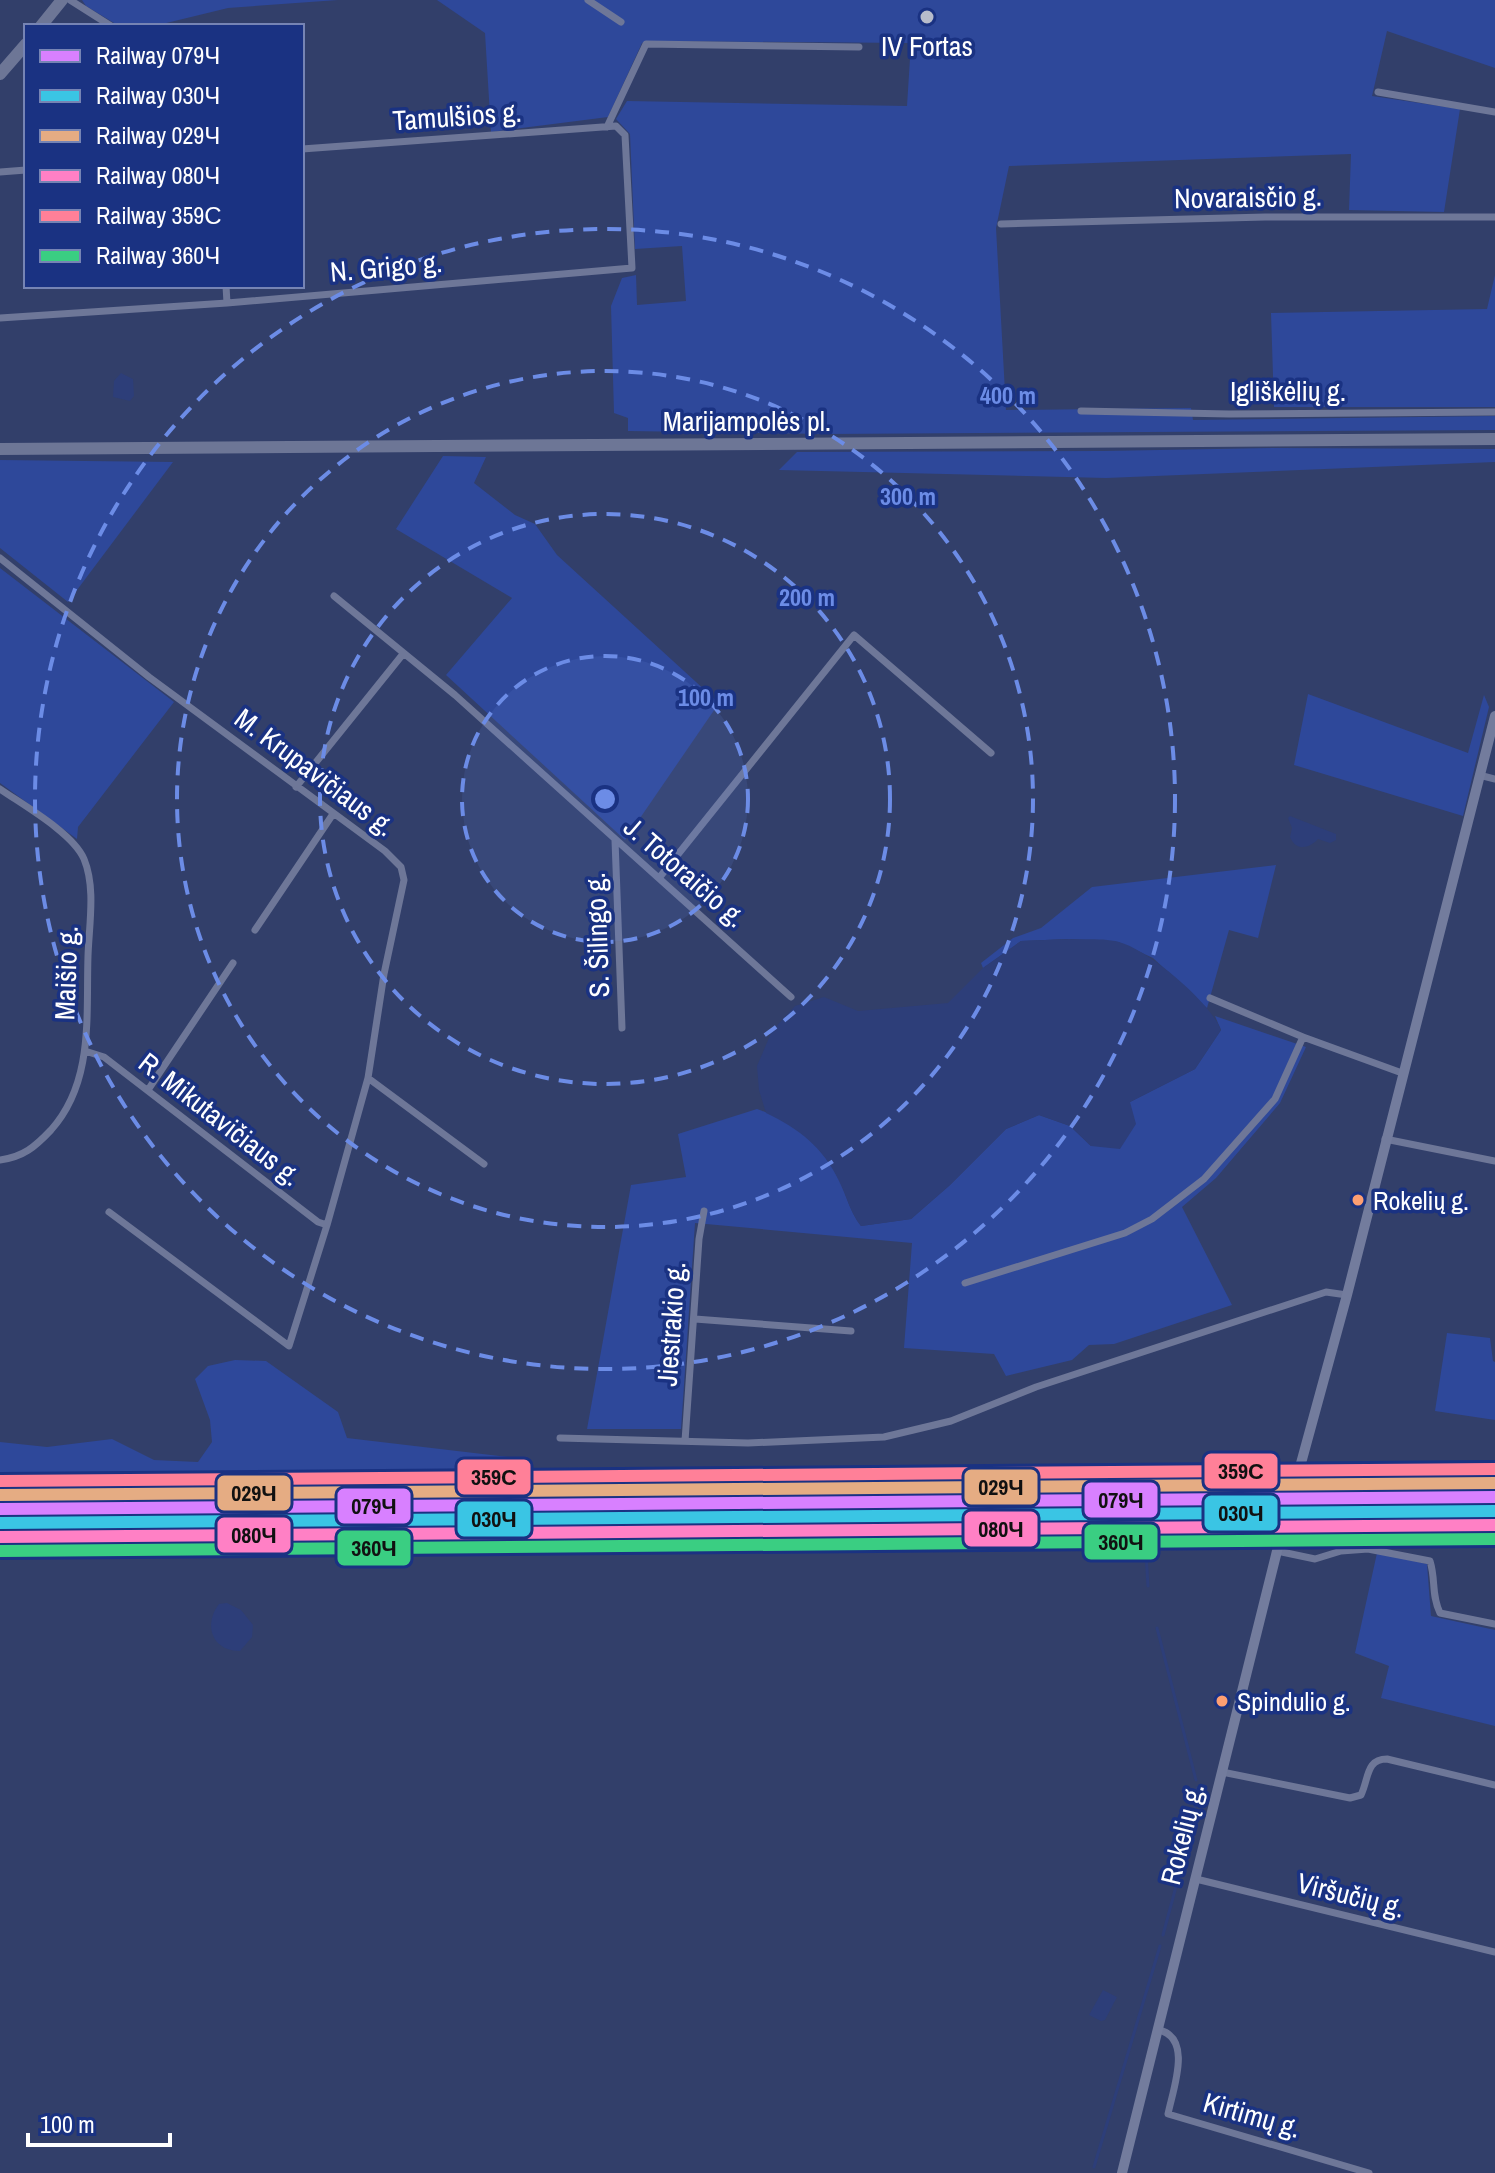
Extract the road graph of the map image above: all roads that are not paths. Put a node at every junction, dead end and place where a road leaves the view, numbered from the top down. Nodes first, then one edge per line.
1 (62, 0) edge
2 (70, 0) edge
3 (588, 0) edge
4 (621, 22) dead end
5 (43, 24) edge
6 (108, 24) edge
7 (24, 46) edge
8 (859, 47) dead end
9 (0, 74) edge
10 (1378, 92) dead end
11 (1495, 112) edge
12 (611, 127) junction
13 (304, 149) edge
14 (24, 170) edge
15 (0, 172) edge
16 (1495, 217) edge
17 (1001, 224) dead end
18 (226, 288) edge
19 (227, 303) junction
20 (0, 318) edge
21 (1081, 411) dead end
22 (1495, 412) edge
23 (1495, 439) edge
24 (0, 449) edge
25 (0, 558) edge
26 (334, 596) dead end
27 (403, 654) junction
28 (1495, 716) edge
29 (991, 753) dead end
30 (1479, 775) junction
31 (1495, 779) edge
32 (296, 787) junction
33 (0, 789) edge
34 (333, 814) junction
35 (615, 840) junction
36 (659, 878) junction
37 (255, 930) dead end
38 (233, 963) dead end
39 (791, 997) dead end
40 (1210, 998) dead end
41 (622, 1028) dead end
42 (1303, 1037) junction
43 (85, 1051) junction
44 (1402, 1073) junction
45 (368, 1078) junction
46 (148, 1090) junction
47 (1385, 1139) junction
48 (0, 1160) edge
49 (1495, 1161) edge
50 (484, 1164) dead end
51 (704, 1211) dead end
52 (109, 1212) dead end
53 (327, 1225) junction
54 (965, 1283) dead end
55 (1347, 1295) junction
56 (695, 1319) junction
57 (851, 1331) dead end
58 (560, 1438) dead end
59 (685, 1441) junction
60 (1277, 1551) junction
61 (1495, 1624) edge
62 (1222, 1772) junction
63 (1495, 1785) edge
64 (1196, 1879) junction
65 (1495, 1952) edge
66 (1159, 2030) junction
67 (1122, 2173) edge
68 (1369, 2173) edge

1 - 5 main road
2 - 6 street
3 - 4 street
7 - 9 main road
8 - 12 street
10 - 11 street
12 - 13 street, Tamulšios g.
12 - 19 street, N. Grigo g.
14 - 15 street
16 - 17 street, Novaraisčio g.
18 - 19 street
19 - 20 street, N. Grigo g.
21 - 22 street, Igliškėlių g.
23 - 24 main road, Marijampolės pl.
25 - 32 street, M. Krupavičiaus g.
26 - 27 street, J. Totoraičio g.
27 - 32 street
27 - 35 street, J. Totoraičio g.
28 - 30 main road, Rokelių g.
29 - 36 street
30 - 31 street
30 - 44 main road, Rokelių g.
32 - 34 street, M. Krupavičiaus g.
33 - 43 street, Maišio g.
34 - 37 street
34 - 45 street, M. Krupavičiaus g.
35 - 36 street, J. Totoraičio g.
35 - 41 street, S. Šilingo g.
36 - 39 street, J. Totoraičio g.
38 - 46 street
40 - 42 street
42 - 44 street
42 - 54 street
43 - 46 street, R. Mikutavičiaus g.
43 - 48 street, Maišio g.
44 - 47 main road, Rokelių g.
45 - 50 street
45 - 53 street, M. Krupavičiaus g.
46 - 53 street, R. Mikutavičiaus g.
47 - 49 street
47 - 55 main road, Rokelių g.
51 - 56 street, Jiestrakio g.
52 - 53 street, M. Krupavičiaus g.
55 - 59 street
55 - 60 main road, Rokelių g.
56 - 57 street
56 - 59 street, Jiestrakio g.
58 - 59 street
60 - 61 street
60 - 62 main road, Rokelių g.
62 - 63 street
62 - 64 main road, Rokelių g.
64 - 65 street, Viršučių g.
64 - 66 main road, Rokelių g.
66 - 67 main road, Rokelių g.
66 - 68 street, Kirtimų g.

